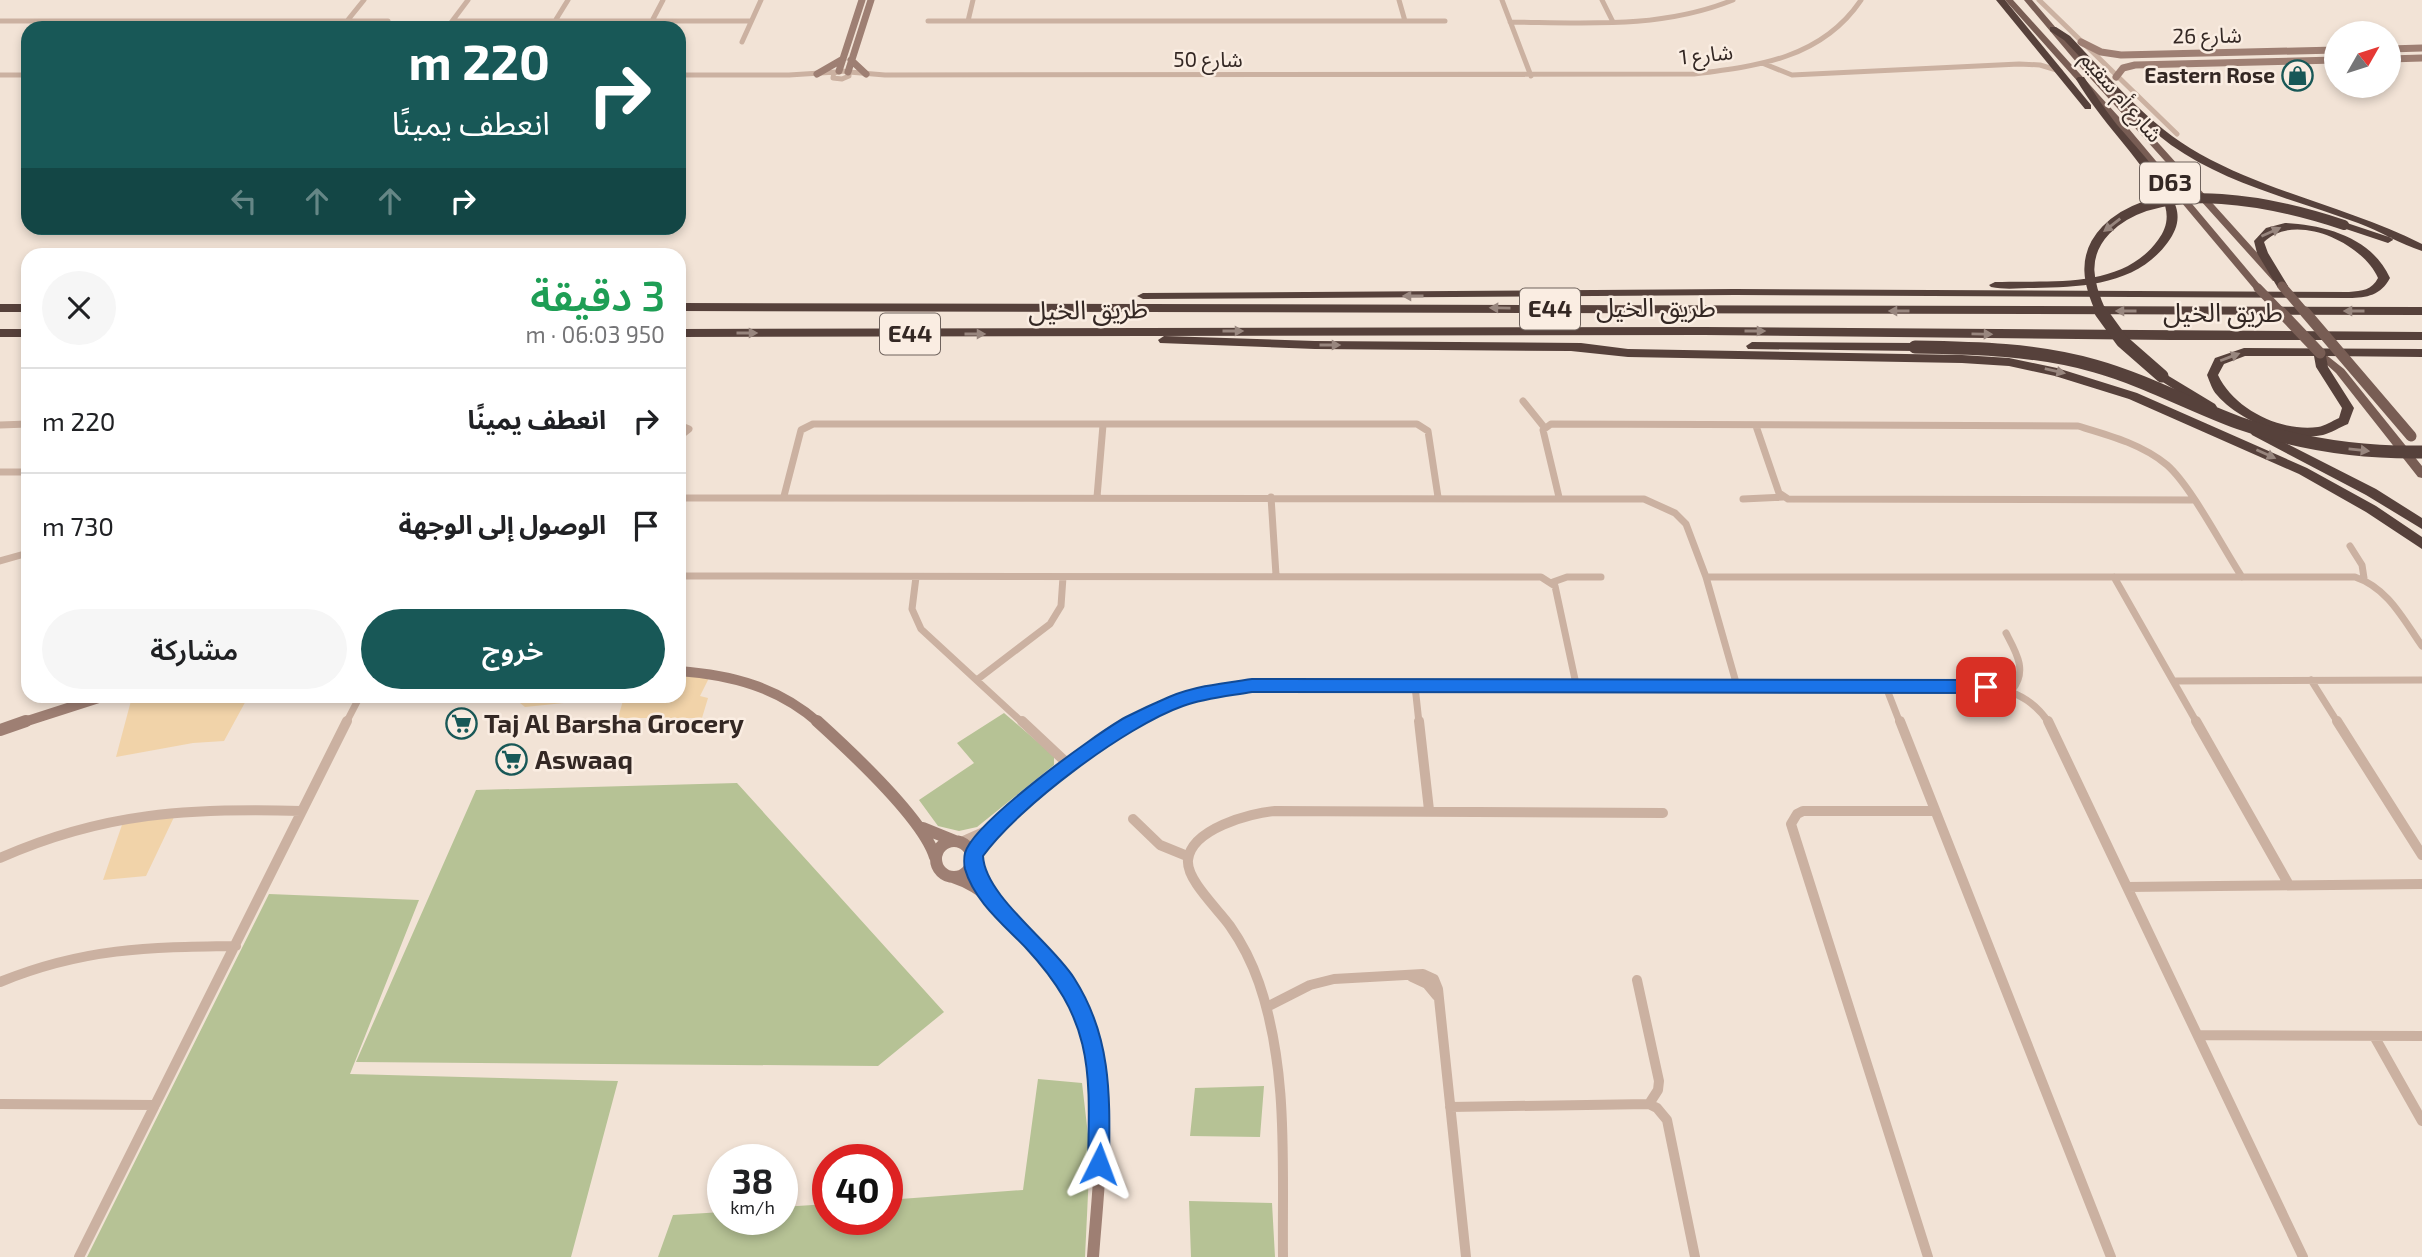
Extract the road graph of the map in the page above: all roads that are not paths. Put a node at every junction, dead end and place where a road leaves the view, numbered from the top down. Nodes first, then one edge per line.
1 (364, 0) edge
2 (468, 0) edge
3 (568, 0) edge
4 (663, 0) edge
5 (761, 0) edge
6 (862, 0) edge
7 (871, 0) edge
8 (973, 0) edge
9 (1399, 0) edge
10 (1502, 0) edge
11 (1602, 0) edge
12 (1733, 0) edge
13 (1861, 0) edge
14 (2000, 0) edge
15 (2009, 0) edge
16 (2028, 0) edge
17 (2039, 0) edge
18 (0, 21) edge
19 (347, 21) junction
20 (388, 21) dead end
21 (453, 21) joint
22 (555, 21) junction
23 (652, 21) junction
24 (751, 21) junction
25 (928, 21) dead end
26 (968, 21) junction
27 (1405, 21) junction
28 (1445, 21) dead end
29 (1510, 22) junction
30 (1613, 22) junction
31 (2053, 27) junction
32 (2081, 41) junction
33 (742, 42) dead end
34 (2401, 48) edge
35 (2422, 48) edge
36 (2324, 50) edge
37 (2276, 51) junction
38 (2046, 54) junction
39 (2422, 58) edge
40 (2401, 59) edge
41 (847, 60) junction
42 (2324, 60) edge
43 (2272, 61) junction
44 (1762, 63) junction
45 (2019, 64) junction
46 (2060, 71) junction
47 (817, 74) junction
48 (836, 74) junction
49 (847, 74) junction
50 (866, 74) junction
51 (0, 75) edge
52 (21, 75) edge
53 (686, 75) edge
54 (789, 75) junction
55 (885, 75) junction
56 (1531, 76) junction
57 (2116, 77) junction
58 (2081, 79) junction
59 (2177, 134) junction
60 (2166, 238) junction
61 (2422, 241) edge
62 (2422, 251) edge
63 (2282, 286) junction
64 (1823, 294) junction
65 (1020, 306) junction
66 (686, 307) edge
67 (0, 308) edge
68 (21, 308) edge
69 (2422, 312) edge
70 (1140, 332) junction
71 (0, 333) edge
72 (21, 333) edge
73 (686, 333) edge
74 (2422, 336) edge
75 (1571, 347) junction
76 (2320, 353) junction
77 (2422, 356) edge
78 (1523, 401) dead end
79 (0, 425) edge
80 (21, 425) edge
81 (1103, 425) junction
82 (1564, 426) junction
83 (1756, 426) junction
84 (1544, 427) junction
85 (1545, 438) junction
86 (2275, 441) junction
87 (2422, 450) edge
88 (0, 472) edge
89 (21, 472) edge
90 (2422, 474) edge
91 (784, 496) junction
92 (1097, 497) junction
93 (1272, 497) junction
94 (1438, 497) junction
95 (1559, 497) junction
96 (1783, 497) junction
97 (686, 498) edge
98 (1743, 499) dead end
99 (2192, 500) junction
100 (2422, 524) edge
101 (2422, 533) edge
102 (2422, 544) edge
103 (2350, 546) dead end
104 (21, 555) edge
105 (0, 561) edge
106 (1276, 575) junction
107 (686, 576) edge
108 (916, 576) junction
109 (1063, 577) junction
110 (1706, 577) junction
111 (2114, 577) junction
112 (2242, 577) junction
113 (1601, 578) dead end
114 (2364, 578) junction
115 (1553, 582) junction
116 (2006, 633) dead end
117 (2422, 646) edge
118 (686, 672) edge
119 (978, 679) junction
120 (2311, 680) junction
121 (2422, 680) edge
122 (2174, 681) junction
123 (1576, 684) junction
124 (1737, 685) junction
125 (1415, 686) junction
126 (1886, 687) junction
127 (2012, 690) junction
128 (72, 703) edge
129 (79, 703) edge
130 (356, 703) edge
131 (69, 706) junction
132 (0, 730) edge
133 (1070, 766) junction
134 (1429, 810) junction
135 (301, 811) junction
136 (1934, 811) junction
137 (1663, 813) dead end
138 (1133, 819) dead end
139 (920, 827) junction
140 (994, 827) junction
141 (958, 842) junction
142 (2422, 855) edge
143 (1187, 856) junction
144 (934, 857) junction
145 (973, 857) junction
146 (0, 858) edge
147 (953, 877) junction
148 (2422, 884) edge
149 (2288, 885) junction
150 (2127, 887) junction
151 (984, 890) junction
152 (236, 946) junction
153 (1637, 980) dead end
154 (0, 982) edge
155 (1267, 1007) junction
156 (2199, 1035) junction
157 (2374, 1036) junction
158 (2422, 1036) edge
159 (0, 1104) edge
160 (1649, 1104) junction
161 (155, 1105) junction
162 (1450, 1107) junction
163 (2422, 1121) edge
164 (79, 1257) edge
165 (1093, 1257) edge
166 (1283, 1257) edge
167 (1466, 1257) edge
168 (1695, 1257) edge
169 (1928, 1257) edge
170 (2110, 1257) edge
171 (2303, 1257) edge

1 - 19 street
2 - 21 street
3 - 22 street
4 - 23 street
5 - 24 street
6 - 41 street
7 - 41 street
8 - 26 street
9 - 27 street
10 - 29 street
11 - 30 street
12 - 30 street
13 - 44 street, شارع 1
14 - 38 highway
15 - 58 main road, شارع أم سقيم / D63
16 - 31 main road, شارع أم سقيم / D63
17 - 32 street
18 - 19 street
19 - 20 street
21 - 22 street
22 - 23 street
23 - 24 street
24 - 33 street
25 - 26 street
26 - 27 street
27 - 28 street
29 - 30 street
29 - 56 street
31 - 59 highway
31 - 62 highway
31 - 63 main road, شارع أم سقيم / D63
32 - 37 street, شارع 26
32 - 57 street
34 - 35 street
36 - 37 street, شارع 26
37 - 43 street
38 - 45 street
38 - 46 highway
39 - 40 street
41 - 47 street
41 - 48 street
41 - 49 street
41 - 50 street
42 - 43 street, شارع 26
43 - 57 street, شارع 26
44 - 45 street
44 - 56 street, شارع 1
45 - 46 street
46 - 60 highway
47 - 48 street
47 - 54 street
48 - 49 street
48 - 54 street
49 - 50 street, شارع 50
49 - 55 street, شارع 50
50 - 55 street, شارع 50
51 - 52 street
53 - 54 street
55 - 56 street, شارع 50
57 - 59 street
58 - 60 highway
58 - 76 main road, شارع أم سقيم / D63, bridge
59 - 61 highway
60 - 64 highway
62 -> 86 highway, bridge
63 -> 64 highway
63 - 87 main road, شارع أم سقيم / D63, bridge
64 -> 65 highway
65 - 66 highway, طريق الخيل / E44
69 -> 65 highway, طريق الخيل / E44
67 - 68 highway
73 -> 70 highway, طريق الخيل / E44
70 -> 74 highway, طريق الخيل / E44
70 -> 75 highway
71 - 72 highway
75 -> 87 highway, bridge
75 -> 102 highway
76 -> 77 highway
76 - 90 main road, شارع أم سقيم / D63
78 - 84 street
79 - 80 street
81 - 91 street
81 - 92 street
81 - 94 street
82 - 83 street
82 - 84 street
82 - 85 street
83 - 96 street
83 - 99 street
84 - 85 street
85 - 95 street
86 - 100 highway
86 - 101 highway
88 - 89 street
91 - 92 street
91 - 97 street
92 - 93 street
93 - 94 street
93 - 106 street
94 - 95 street
95 - 110 street
96 - 98 street
96 - 99 street
99 - 112 street
103 - 114 street
104 - 105 street
106 - 109 street
106 - 115 street
107 - 108 street
108 - 109 street
108 - 119 street
109 - 119 street
110 - 111 street
110 - 124 street
111 - 112 street
111 - 122 street
112 - 114 street
113 - 115 street
114 - 117 street
115 - 123 street
116 - 127 street
118 - 139 street
119 - 133 street
120 - 121 street
120 - 122 street
120 - 142 street
122 - 149 street
123 - 124 street
123 - 125 street
124 - 126 street
125 - 133 street
125 - 134 street
126 - 127 street
126 - 136 street
127 - 150 street
128 - 131 street
129 - 131 street
130 - 135 street
131 - 132 street
133 - 140 street
134 - 137 street
134 - 143 street
135 - 146 street
135 - 152 street
136 - 169 street
136 - 170 street
138 - 143 street
139 - 141 street
139 - 144 street
140 - 141 street
140 - 145 street
141 - 144 street
141 - 145 street
143 - 155 street
144 - 147 street
145 - 147 street
145 - 151 street
147 - 151 street
148 - 149 street
149 - 150 street
150 - 156 street
151 - 165 street
152 - 154 street
152 - 161 street
153 - 160 street
155 - 162 street
155 - 166 street
156 - 157 street
156 - 171 street
157 - 158 street
157 - 163 street
159 - 161 street
160 - 162 street
160 - 168 street
161 - 164 street
162 - 167 street

